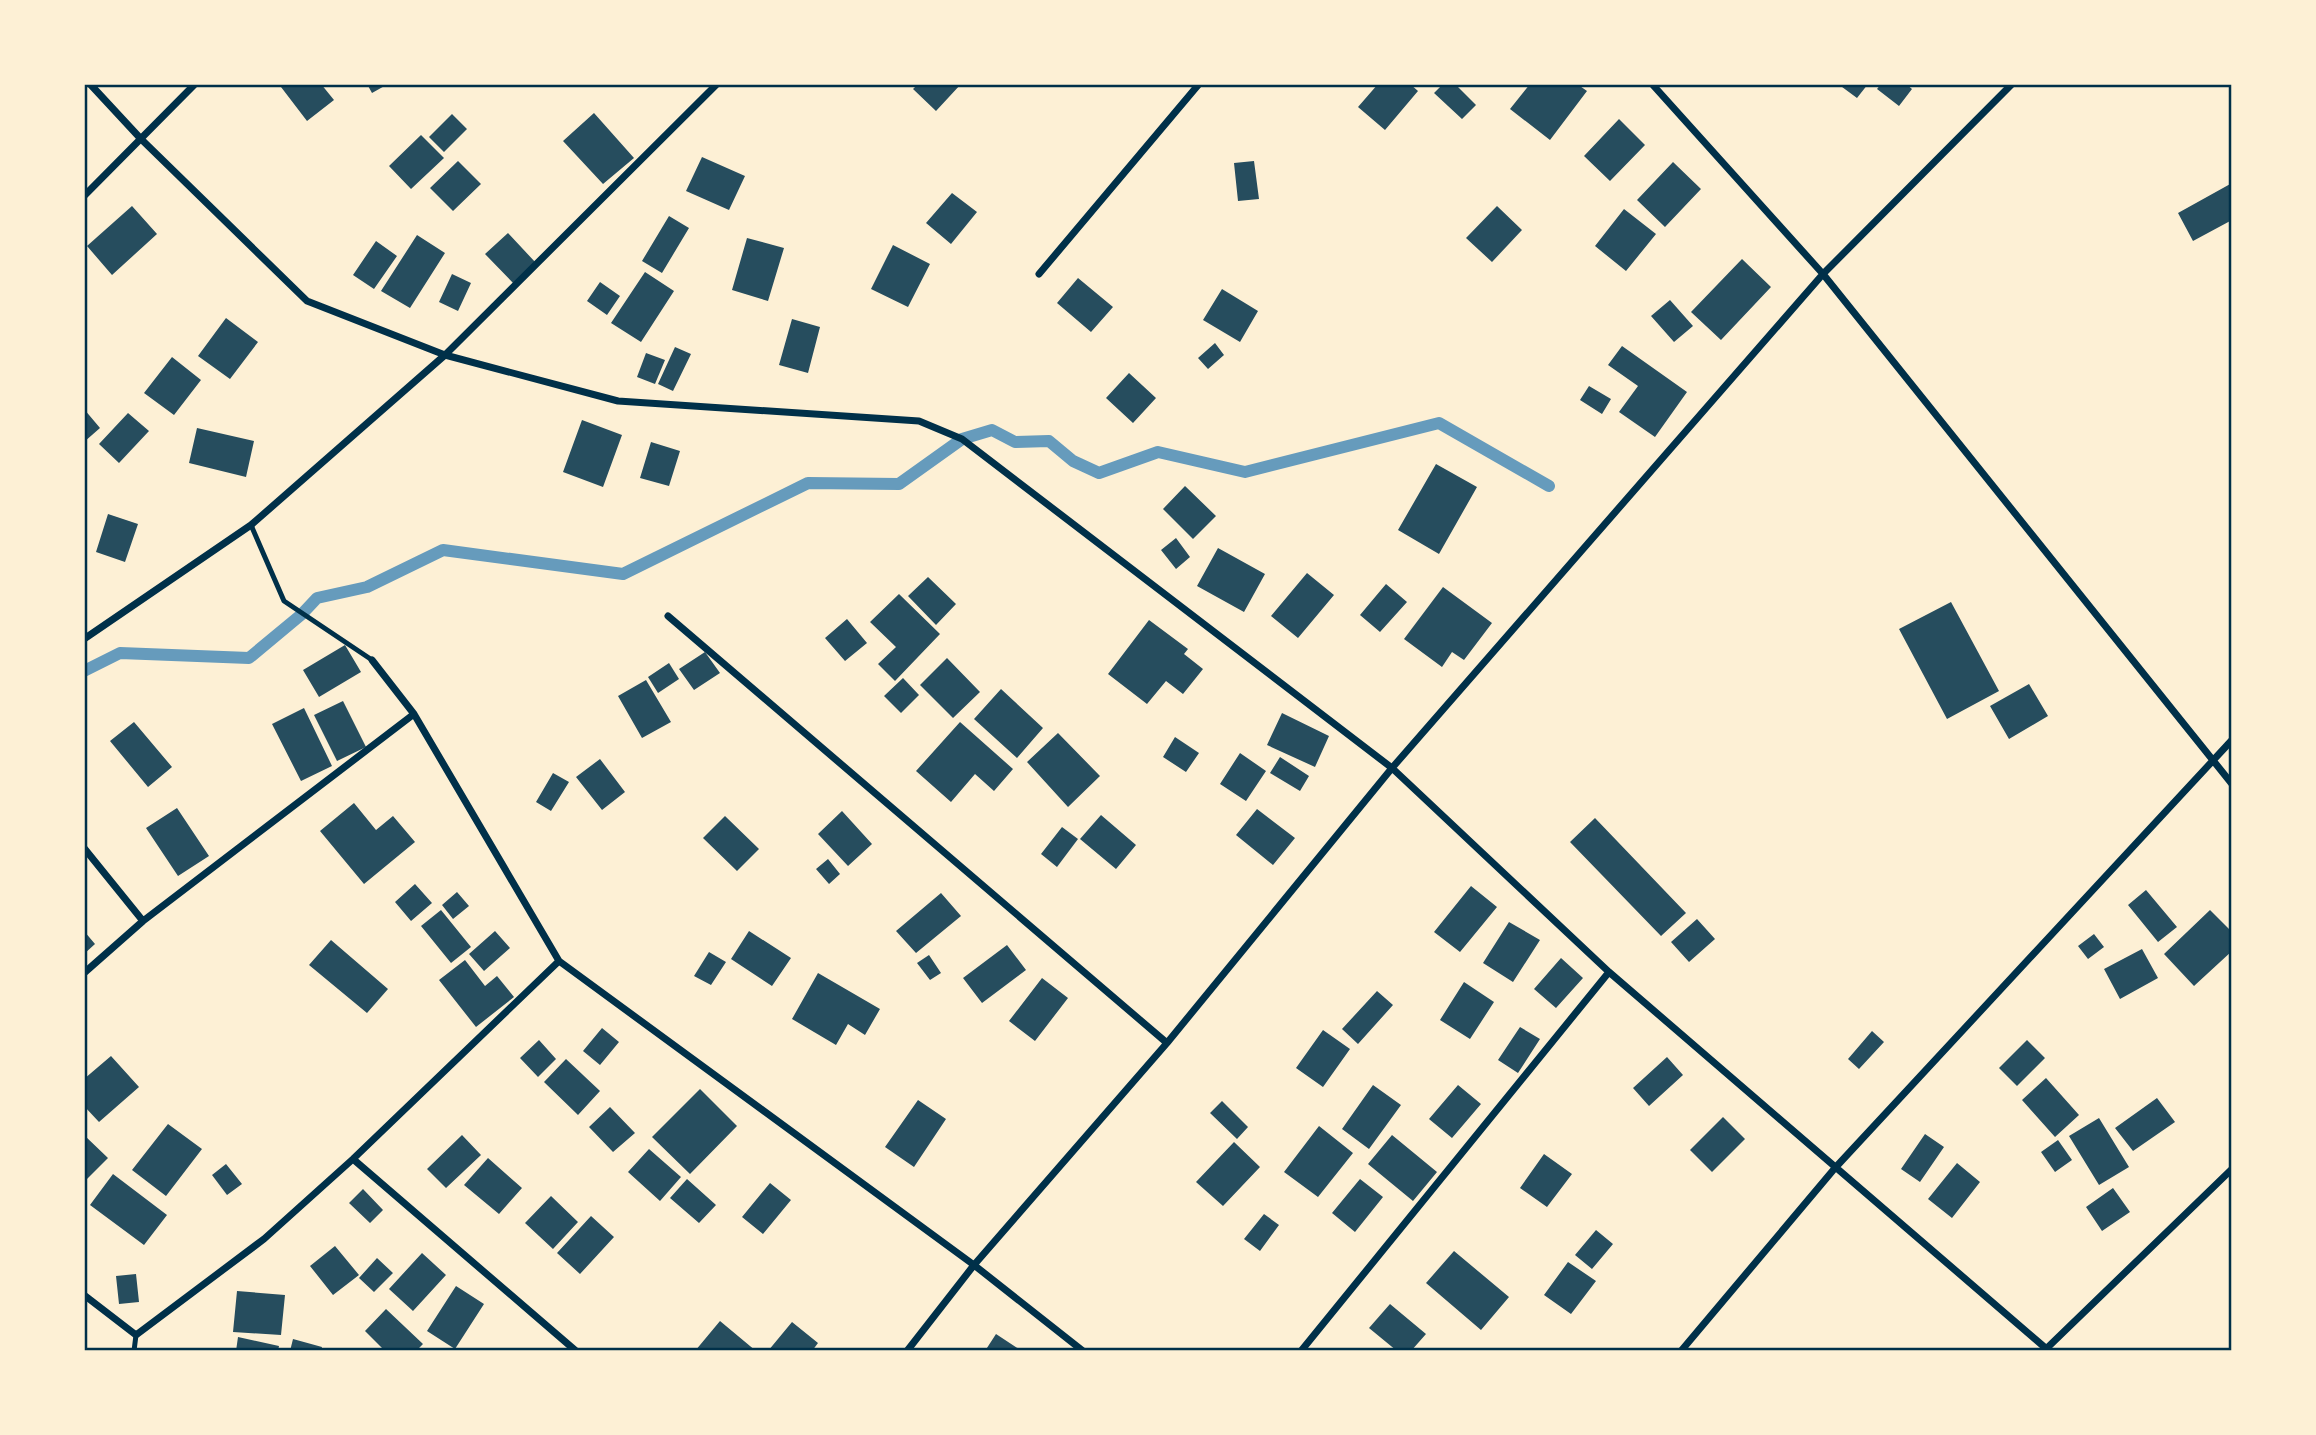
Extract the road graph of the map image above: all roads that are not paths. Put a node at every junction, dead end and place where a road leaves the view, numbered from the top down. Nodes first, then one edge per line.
1 (90, 84) edge
2 (195, 84) edge
3 (717, 84) edge
4 (1199, 84) edge
5 (1652, 84) edge
6 (2012, 84) edge
7 (141, 139) junction
8 (84, 196) edge
9 (1040, 274) dead end
10 (1823, 274) junction
11 (445, 355) junction
12 (251, 525) junction
13 (668, 616) dead end
14 (84, 639) edge
15 (372, 660) joint
16 (414, 714) junction
17 (2232, 740) edge
18 (2213, 760) junction
19 (1392, 768) junction
20 (2232, 784) edge
21 (84, 848) edge
22 (143, 921) junction
23 (559, 961) junction
24 (1609, 972) junction
25 (84, 973) edge
26 (1167, 1043) junction
27 (354, 1158) junction
28 (1835, 1168) junction
29 (2232, 1169) edge
30 (974, 1265) junction
31 (84, 1295) edge
32 (136, 1335) junction
33 (2048, 1350) edge
34 (134, 1351) edge
35 (576, 1351) edge
36 (907, 1351) edge
37 (1083, 1351) edge
38 (1301, 1351) edge
39 (1682, 1351) edge

1 - 7 street
2 - 7 street
3 - 11 street
4 - 9 street
5 - 10 street
6 - 10 street
7 - 8 street
7 - 11 street
10 - 18 street
10 - 19 street
11 - 12 street
11 - 19 street
12 - 14 street
12 - 15 lane
13 - 26 street
15 - 16 street
16 - 22 street
16 - 23 street
17 - 18 street
18 - 20 street
18 - 28 street
19 - 24 street
19 - 26 street
21 - 22 street
22 - 25 street
23 - 27 street
23 - 30 street
24 - 28 street
24 - 38 street
26 - 30 street
27 - 32 street
27 - 35 street
28 - 33 street
28 - 39 street
29 - 33 street
30 - 36 street
30 - 37 street
31 - 32 street
32 - 34 lane

